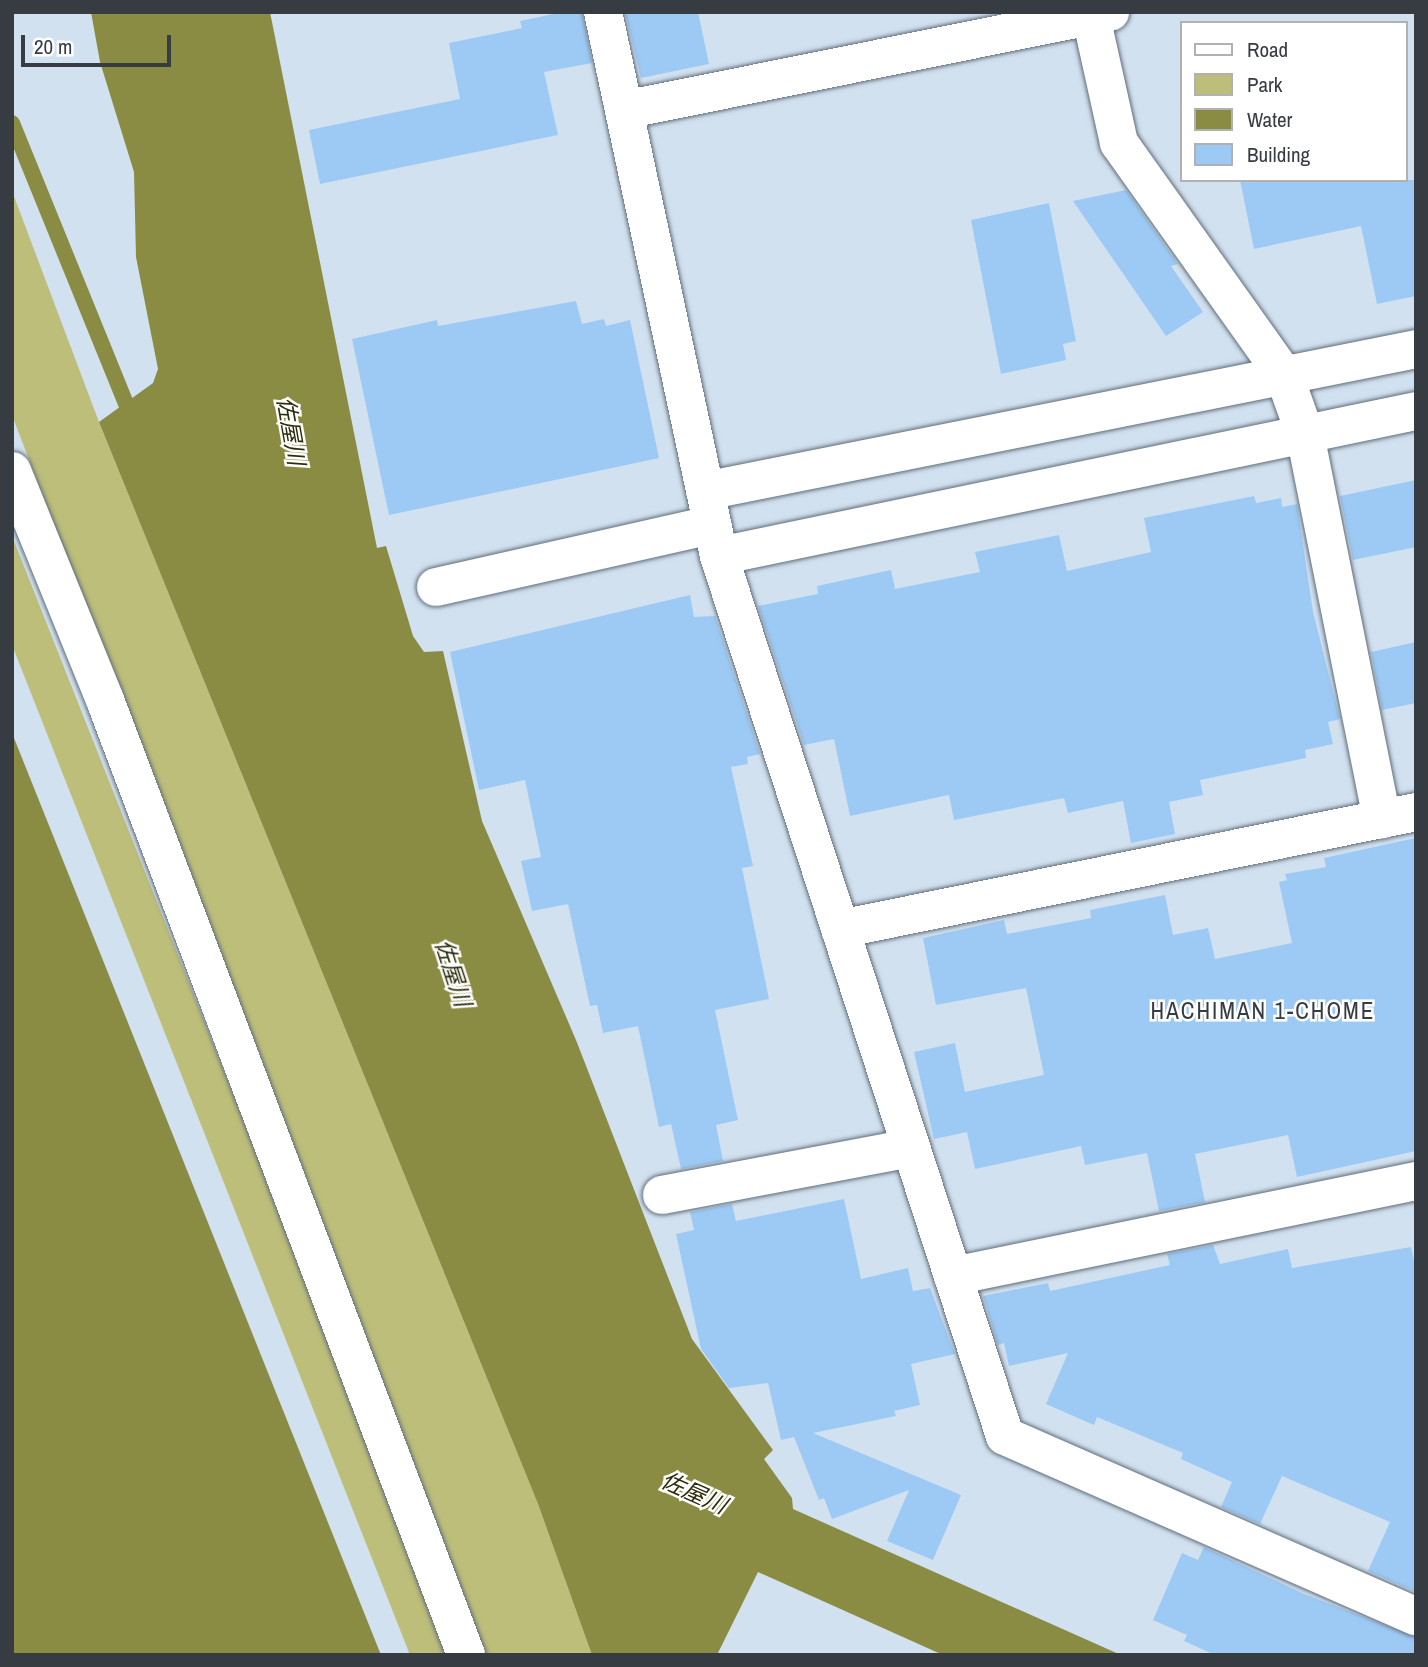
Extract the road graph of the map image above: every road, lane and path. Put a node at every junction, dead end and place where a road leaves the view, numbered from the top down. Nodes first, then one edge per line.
1 (603, 12) edge
2 (1097, 13) edge
3 (624, 110) junction
4 (1416, 349) edge
5 (1284, 375) junction
6 (1416, 411) edge
7 (1305, 434) junction
8 (12, 471) edge
9 (712, 524) junction
10 (436, 587) dead end
11 (1399, 816) edge
12 (840, 929) junction
13 (911, 1148) junction
14 (1416, 1181) edge
15 (662, 1195) dead end
16 (953, 1276) junction
17 (1416, 1616) edge
18 (466, 1655) edge

1 - 3 street
2 - 3 street
2 - 5 street
3 - 9 street
4 - 5 street
5 - 7 street
5 - 9 street
6 - 7 street
7 - 9 street
7 - 11 street
8 - 18 street
9 - 10 street
9 - 12 street
11 - 12 street
12 - 13 street
13 - 15 street
13 - 16 street
14 - 16 street
16 - 17 street

